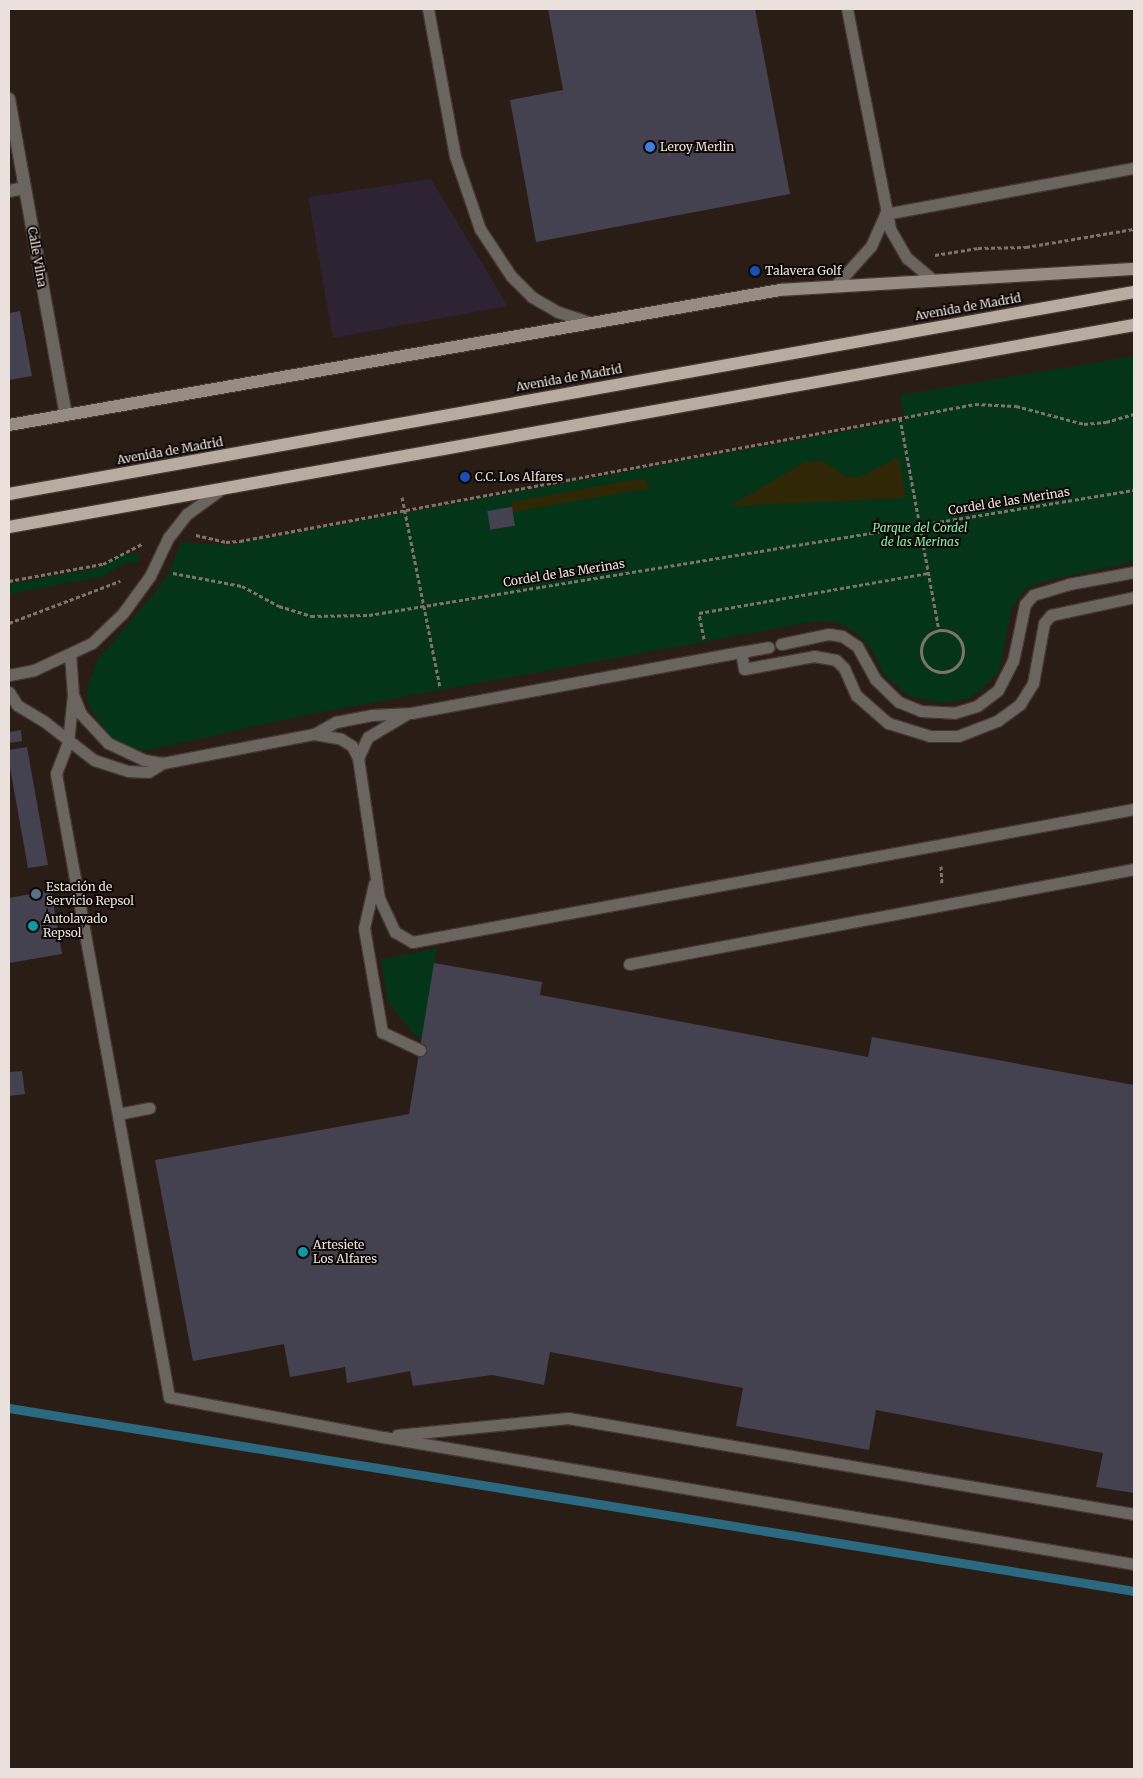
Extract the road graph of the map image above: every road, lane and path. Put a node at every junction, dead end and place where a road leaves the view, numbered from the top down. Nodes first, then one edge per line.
1 (428, 9) edge
2 (847, 9) edge
3 (9, 99) edge
4 (1134, 168) edge
5 (25, 188) junction
6 (9, 191) edge
7 (885, 214) junction
8 (1134, 229) edge
9 (931, 255) dead end
10 (1134, 269) edge
11 (934, 281) junction
12 (835, 286) junction
13 (1134, 292) edge
14 (588, 322) junction
15 (1134, 326) edge
16 (1134, 414) edge
17 (66, 415) junction
18 (900, 418) junction
19 (9, 425) edge
20 (224, 488) junction
21 (1134, 490) edge
22 (9, 494) edge
23 (402, 497) dead end
24 (404, 508) junction
25 (919, 524) junction
26 (9, 527) edge
27 (193, 534) dead end
28 (148, 542) dead end
29 (1134, 572) edge
30 (928, 573) junction
31 (150, 576) junction
32 (9, 581) edge
33 (1134, 597) edge
34 (424, 605) junction
35 (9, 623) edge
36 (939, 631) junction
37 (704, 642) dead end
38 (781, 644) dead end
39 (769, 647) dead end
40 (740, 652) junction
41 (70, 654) junction
42 (9, 674) edge
43 (440, 690) dead end
44 (9, 692) edge
45 (73, 695) junction
46 (411, 713) junction
47 (314, 734) junction
48 (68, 742) junction
49 (358, 758) junction
50 (163, 762) junction
51 (1134, 809) edge
52 (940, 845) junction
53 (1134, 869) edge
54 (376, 879) junction
55 (943, 906) junction
56 (629, 964) dead end
57 (420, 1050) dead end
58 (149, 1108) dead end
59 (118, 1114) junction
60 (383, 1437) junction
61 (1134, 1514) edge
62 (1134, 1564) edge

1 - 14 lane
2 - 7 lane
3 - 5 street, Calle Vilna
4 - 7 lane
5 - 6 street
5 - 17 street, Calle Vilna
7 - 11 lane
7 - 12 lane
8 - 9 path
10 - 11 main road, Avenida de Madrid
11 - 12 main road, Avenida de Madrid
12 - 14 main road, Avenida de Madrid
13 - 22 main road, Avenida de Madrid
14 - 17 main road, Avenida de Madrid
15 - 20 main road
16 - 18 path
17 - 19 main road, Avenida de Madrid
18 - 24 path
18 - 25 path
20 - 26 main road
20 - 31 lane
21 - 25 path, Cordel de las Merinas
23 - 24 path
24 - 27 path
24 - 34 path
25 - 30 path
25 - 34 path, Cordel de las Merinas
28 - 32 path
29 - 38 lane
30 - 36 path
30 - 37 path
31 - 34 path, Cordel de las Merinas
31 - 35 path, Cordel de las Merinas
31 - 41 lane
33 - 40 lane
34 - 43 path
36 - 36 path
39 - 40 lane
40 - 46 lane
41 - 42 lane
41 - 45 lane
44 - 48 lane
45 - 48 lane
45 - 50 lane
46 - 47 lane
46 - 49 lane
47 - 49 lane
47 - 50 lane
48 - 50 lane
48 - 59 lane
49 - 54 lane
51 - 52 lane
52 - 54 lane
52 - 55 path
53 - 55 lane
54 - 57 lane
55 - 56 lane
58 - 59 lane
59 - 60 lane
60 - 61 lane
60 - 62 lane

